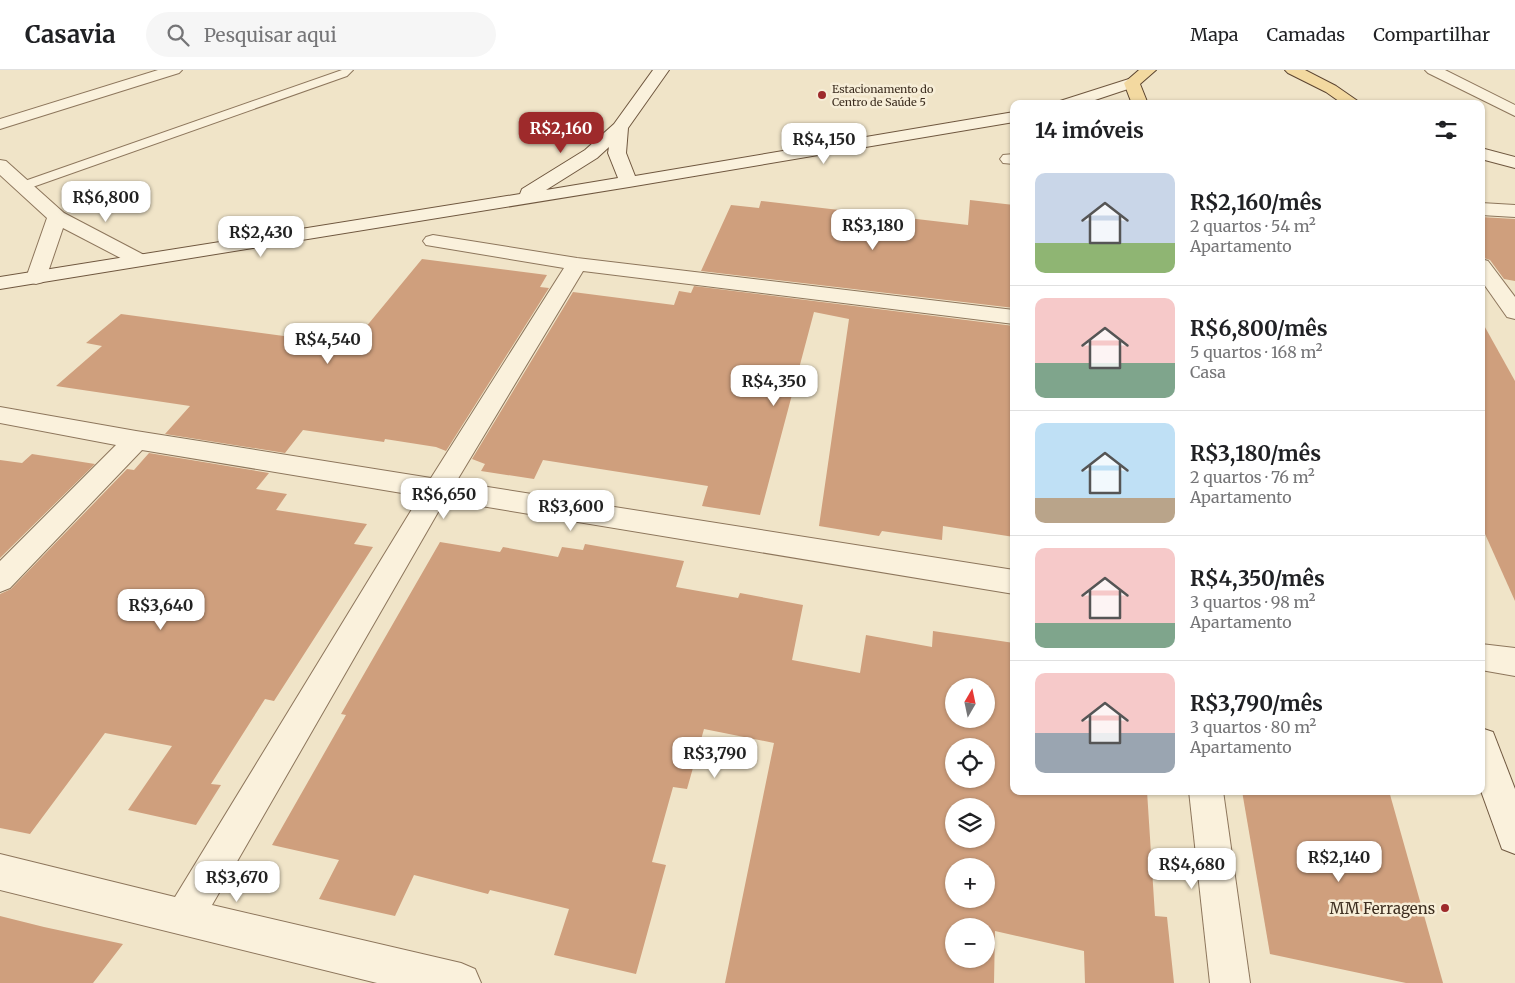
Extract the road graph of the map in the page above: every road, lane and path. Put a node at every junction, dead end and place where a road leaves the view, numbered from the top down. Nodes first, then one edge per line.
1 (170, 70) edge
2 (348, 70) edge
3 (661, 70) edge
4 (1148, 70) edge
5 (1293, 70) edge
6 (1433, 70) edge
7 (1132, 83) junction
8 (1079, 100) edge
9 (1138, 100) edge
10 (1348, 100) edge
11 (1512, 108) edge
12 (1010, 117) edge
13 (0, 124) edge
14 (620, 128) junction
15 (1485, 154) edge
16 (1515, 163) edge
17 (0, 165) edge
18 (629, 182) junction
19 (24, 186) junction
20 (517, 200) junction
21 (1485, 209) edge
22 (1515, 211) edge
23 (57, 217) junction
24 (433, 241) dead end
25 (139, 260) junction
26 (577, 264) junction
27 (1485, 270) edge
28 (36, 278) junction
29 (0, 283) edge
30 (1515, 312) edge
31 (1010, 317) edge
32 (0, 415) edge
33 (136, 440) junction
34 (438, 490) junction
35 (0, 580) edge
36 (1010, 581) edge
37 (1485, 657) edge
38 (1515, 662) edge
39 (1485, 754) edge
40 (1206, 795) edge
41 (1515, 836) edge
42 (0, 872) edge
43 (184, 918) junction
44 (461, 983) edge
45 (1230, 983) edge

1 - 13 street
2 - 19 lane
3 - 14 street
4 - 7 main road
5 - 10 main road
6 - 11 street
7 - 8 street
7 - 9 main road
12 - 18 street
14 - 18 street
14 - 20 street
15 - 16 street
17 - 19 street
18 - 20 street
19 - 23 street
20 - 25 street
21 - 22 street
23 - 25 street
23 - 28 street
24 - 26 street
25 - 28 street
26 - 31 street
26 - 34 street
27 - 30 street
28 - 29 street
32 - 33 street
33 - 34 street
33 - 35 street
34 - 36 street
34 - 43 street
37 - 38 street
39 - 41 street
40 - 45 street
42 - 43 street
43 - 44 street

